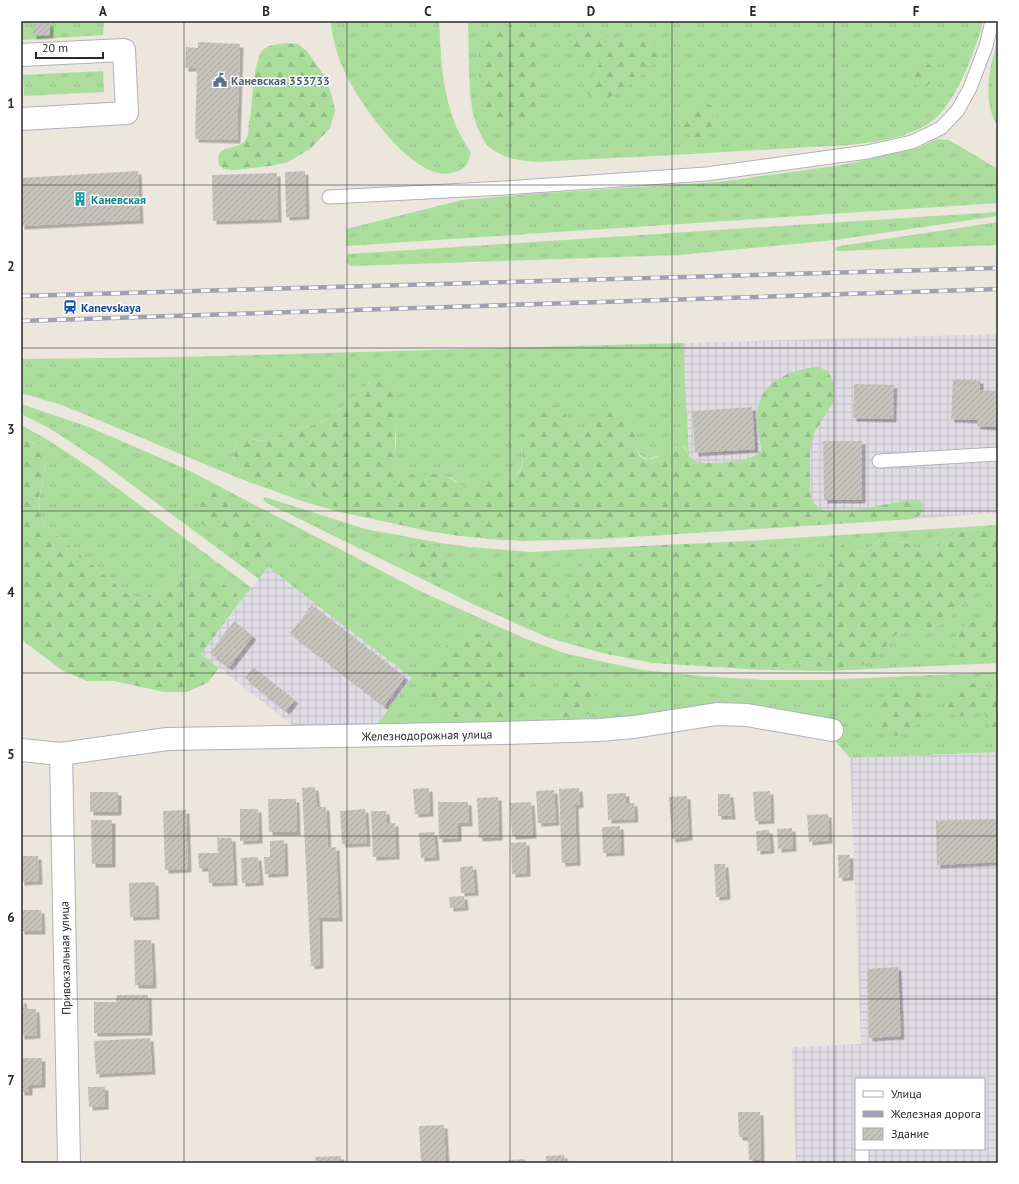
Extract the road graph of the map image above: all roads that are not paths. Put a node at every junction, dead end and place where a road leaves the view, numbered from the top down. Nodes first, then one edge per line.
1 (992, 21) edge
2 (21, 55) edge
3 (21, 119) edge
4 (329, 197) dead end
5 (998, 454) edge
6 (879, 461) dead end
7 (832, 730) dead end
8 (21, 750) edge
9 (61, 754) junction
10 (862, 1150) edge
11 (69, 1163) edge
12 (862, 1163) edge

1 - 4 lane
2 - 3 street
5 - 6 lane
7 - 9 street, Железнодорожная улица
8 - 9 street, Железнодорожная улица
9 - 11 street, Привокзальная улица
10 - 12 lane

